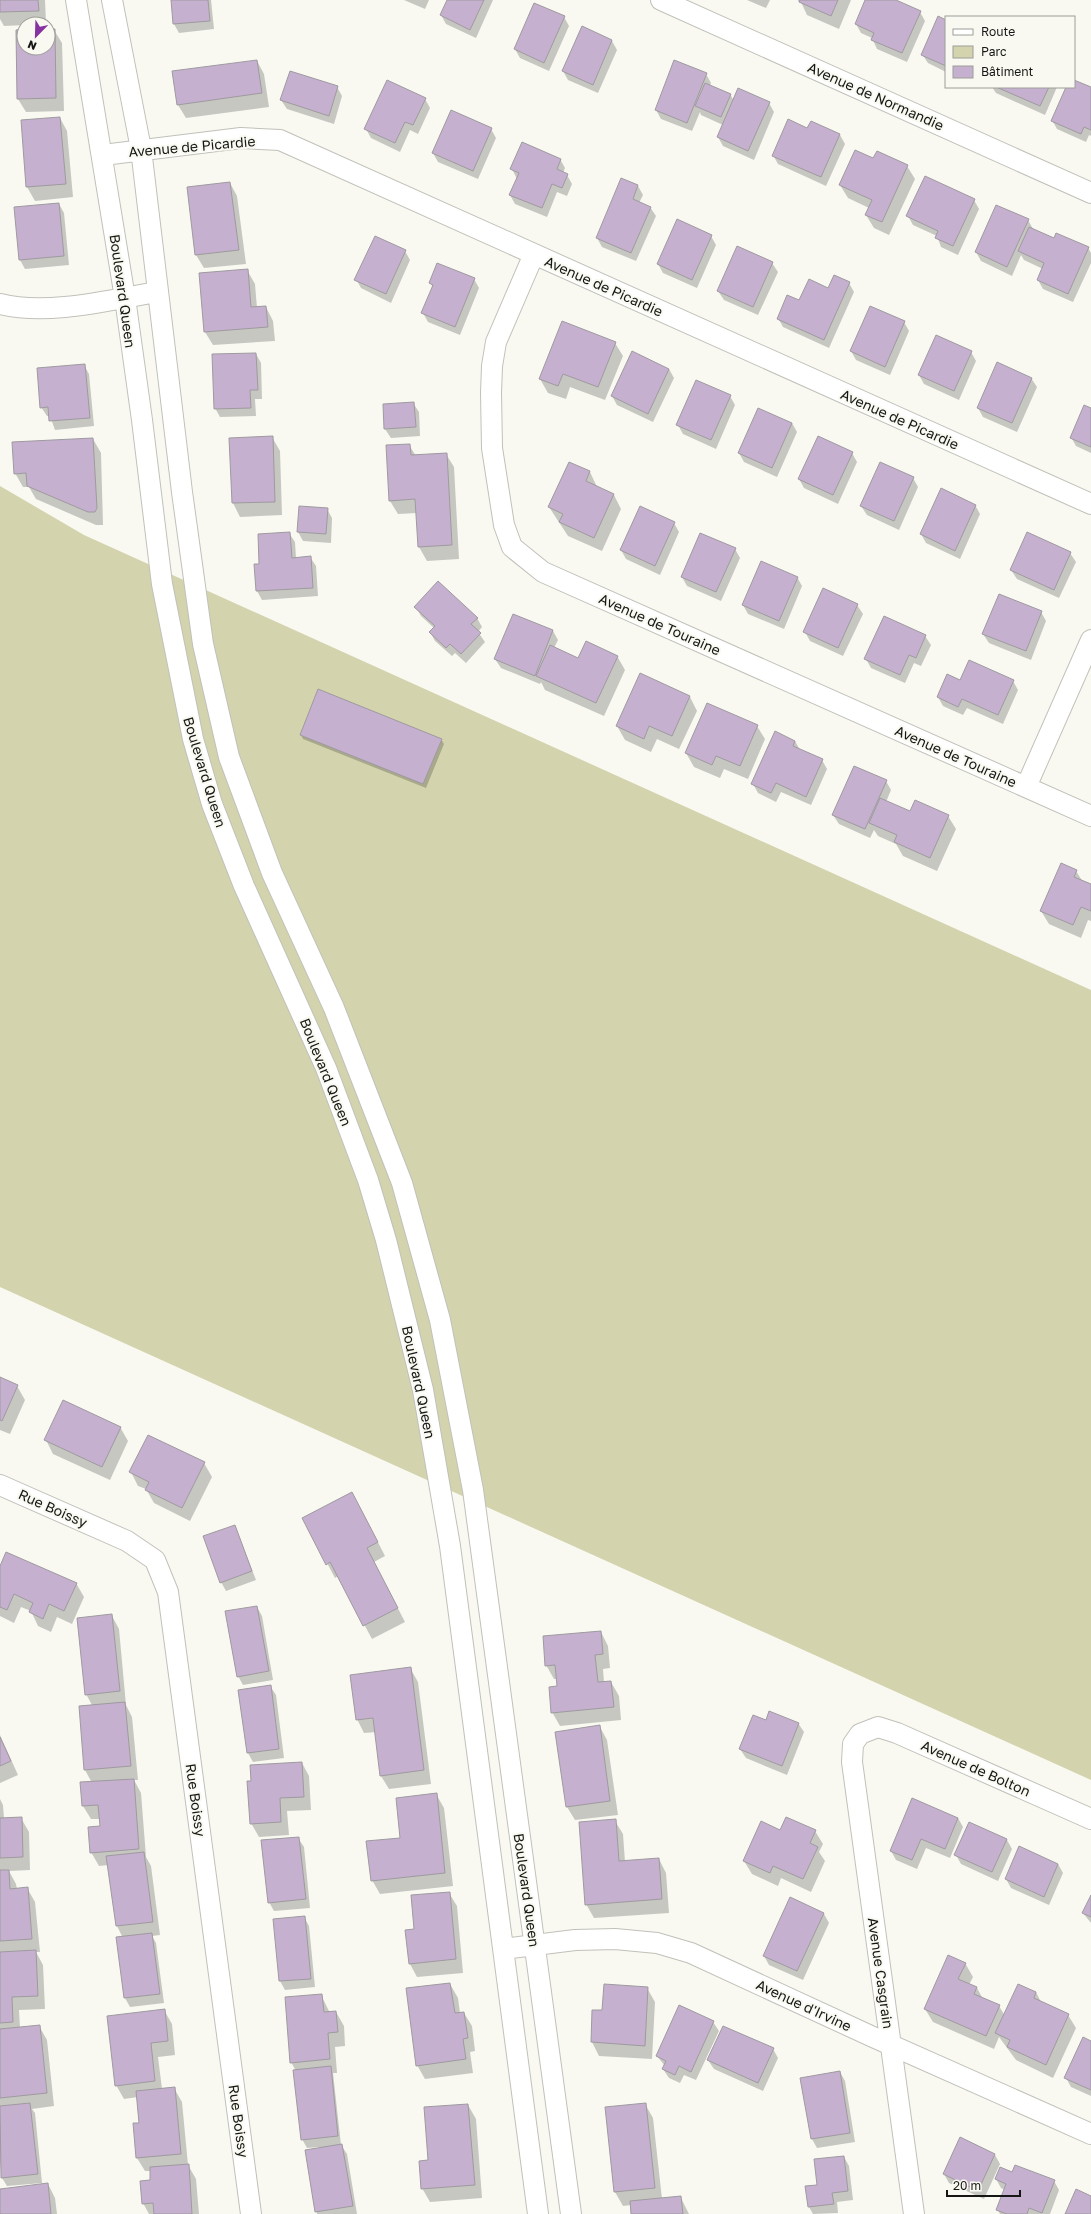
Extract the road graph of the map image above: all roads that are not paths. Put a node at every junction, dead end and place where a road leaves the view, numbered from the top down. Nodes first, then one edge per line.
1 (76, 0) edge
2 (112, 0) edge
3 (661, 0) edge
4 (141, 149) junction
5 (103, 154) junction
6 (1091, 192) edge
7 (534, 254) junction
8 (157, 292) junction
9 (125, 298) junction
10 (0, 304) edge
11 (1091, 504) edge
12 (194, 579) junction
13 (162, 584) junction
14 (1091, 640) edge
15 (1026, 787) junction
16 (1091, 816) edge
17 (0, 1485) edge
18 (484, 1566) junction
19 (453, 1572) junction
20 (860, 1734) joint
21 (1091, 1819) edge
22 (534, 1944) junction
23 (503, 1949) junction
24 (891, 2046) junction
25 (1091, 2134) edge
26 (251, 2214) edge
27 (538, 2214) edge
28 (571, 2214) edge
29 (914, 2214) edge

1 - 5 street, Boulevard Queen
2 - 4 street, Boulevard Queen
3 - 6 street, Avenue de Normandie
4 - 5 street, Avenue de Picardie
4 - 7 street, Avenue de Picardie
4 - 8 street, Boulevard Queen
5 - 9 street, Boulevard Queen
7 - 11 street, Avenue de Picardie
7 - 15 street, Avenue de Touraine
8 - 9 street
8 - 12 street, Boulevard Queen
9 - 10 street
9 - 13 street, Boulevard Queen
12 - 13 street
12 - 18 street, Boulevard Queen
13 - 19 street, Boulevard Queen
14 - 15 street
15 - 16 street, Avenue de Touraine
17 - 26 street, Rue Boissy
18 - 19 street
18 - 22 street, Boulevard Queen
19 - 23 street, Boulevard Queen
20 - 21 street, Avenue de Bolton
20 - 24 street, Avenue Casgrain
22 - 23 street, Avenue d'Irvine
22 - 24 street, Avenue d'Irvine
22 - 28 street, Boulevard Queen
23 - 27 street, Boulevard Queen
24 - 25 street, Avenue d'Irvine
24 - 29 street, Avenue Casgrain

